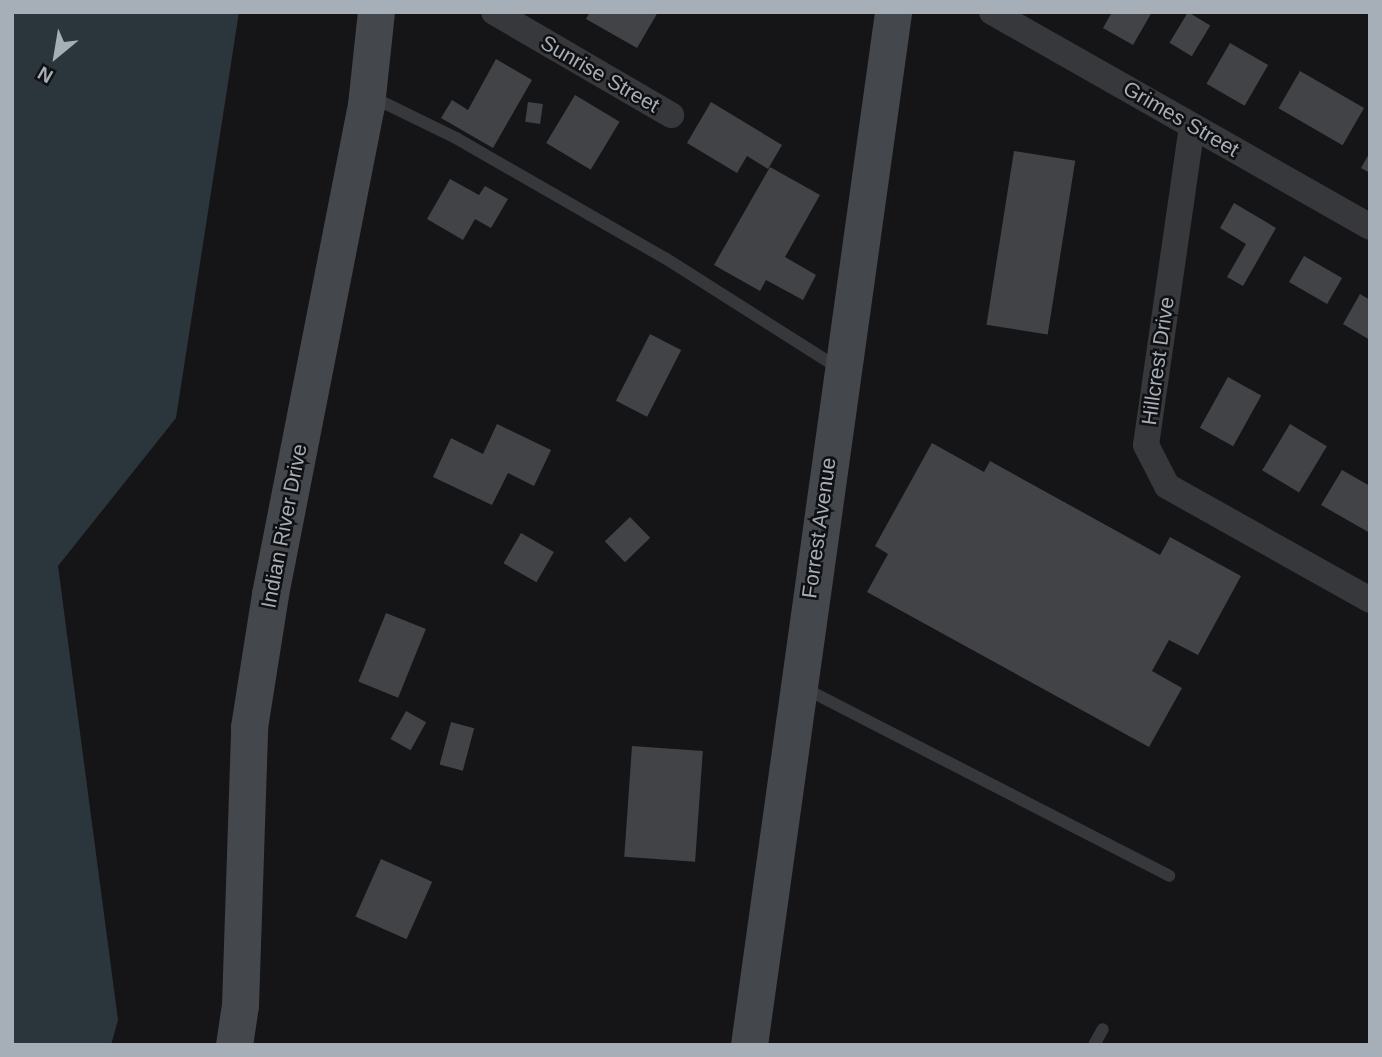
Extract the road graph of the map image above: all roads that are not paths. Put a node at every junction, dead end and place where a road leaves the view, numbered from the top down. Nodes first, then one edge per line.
1 (376, 12) edge
2 (494, 12) edge
3 (892, 12) edge
4 (992, 12) edge
5 (367, 95) junction
6 (671, 115) dead end
7 (1192, 126) junction
8 (1370, 227) edge
9 (842, 370) junction
10 (1370, 600) edge
11 (797, 684) junction
12 (1169, 876) dead end
13 (1103, 1029) dead end
14 (234, 1045) edge
15 (749, 1045) edge
16 (1094, 1045) edge

1 - 5 street, Indian River Drive
2 - 6 street, Sunrise Street
3 - 9 street, Forrest Avenue
4 - 7 street, Grimes Street
5 - 9 lane
5 - 14 street, Indian River Drive
7 - 8 street, Grimes Street
7 - 10 street, Hillcrest Drive
9 - 11 street, Forrest Avenue
11 - 12 lane
11 - 15 street, Forrest Avenue
13 - 16 lane

